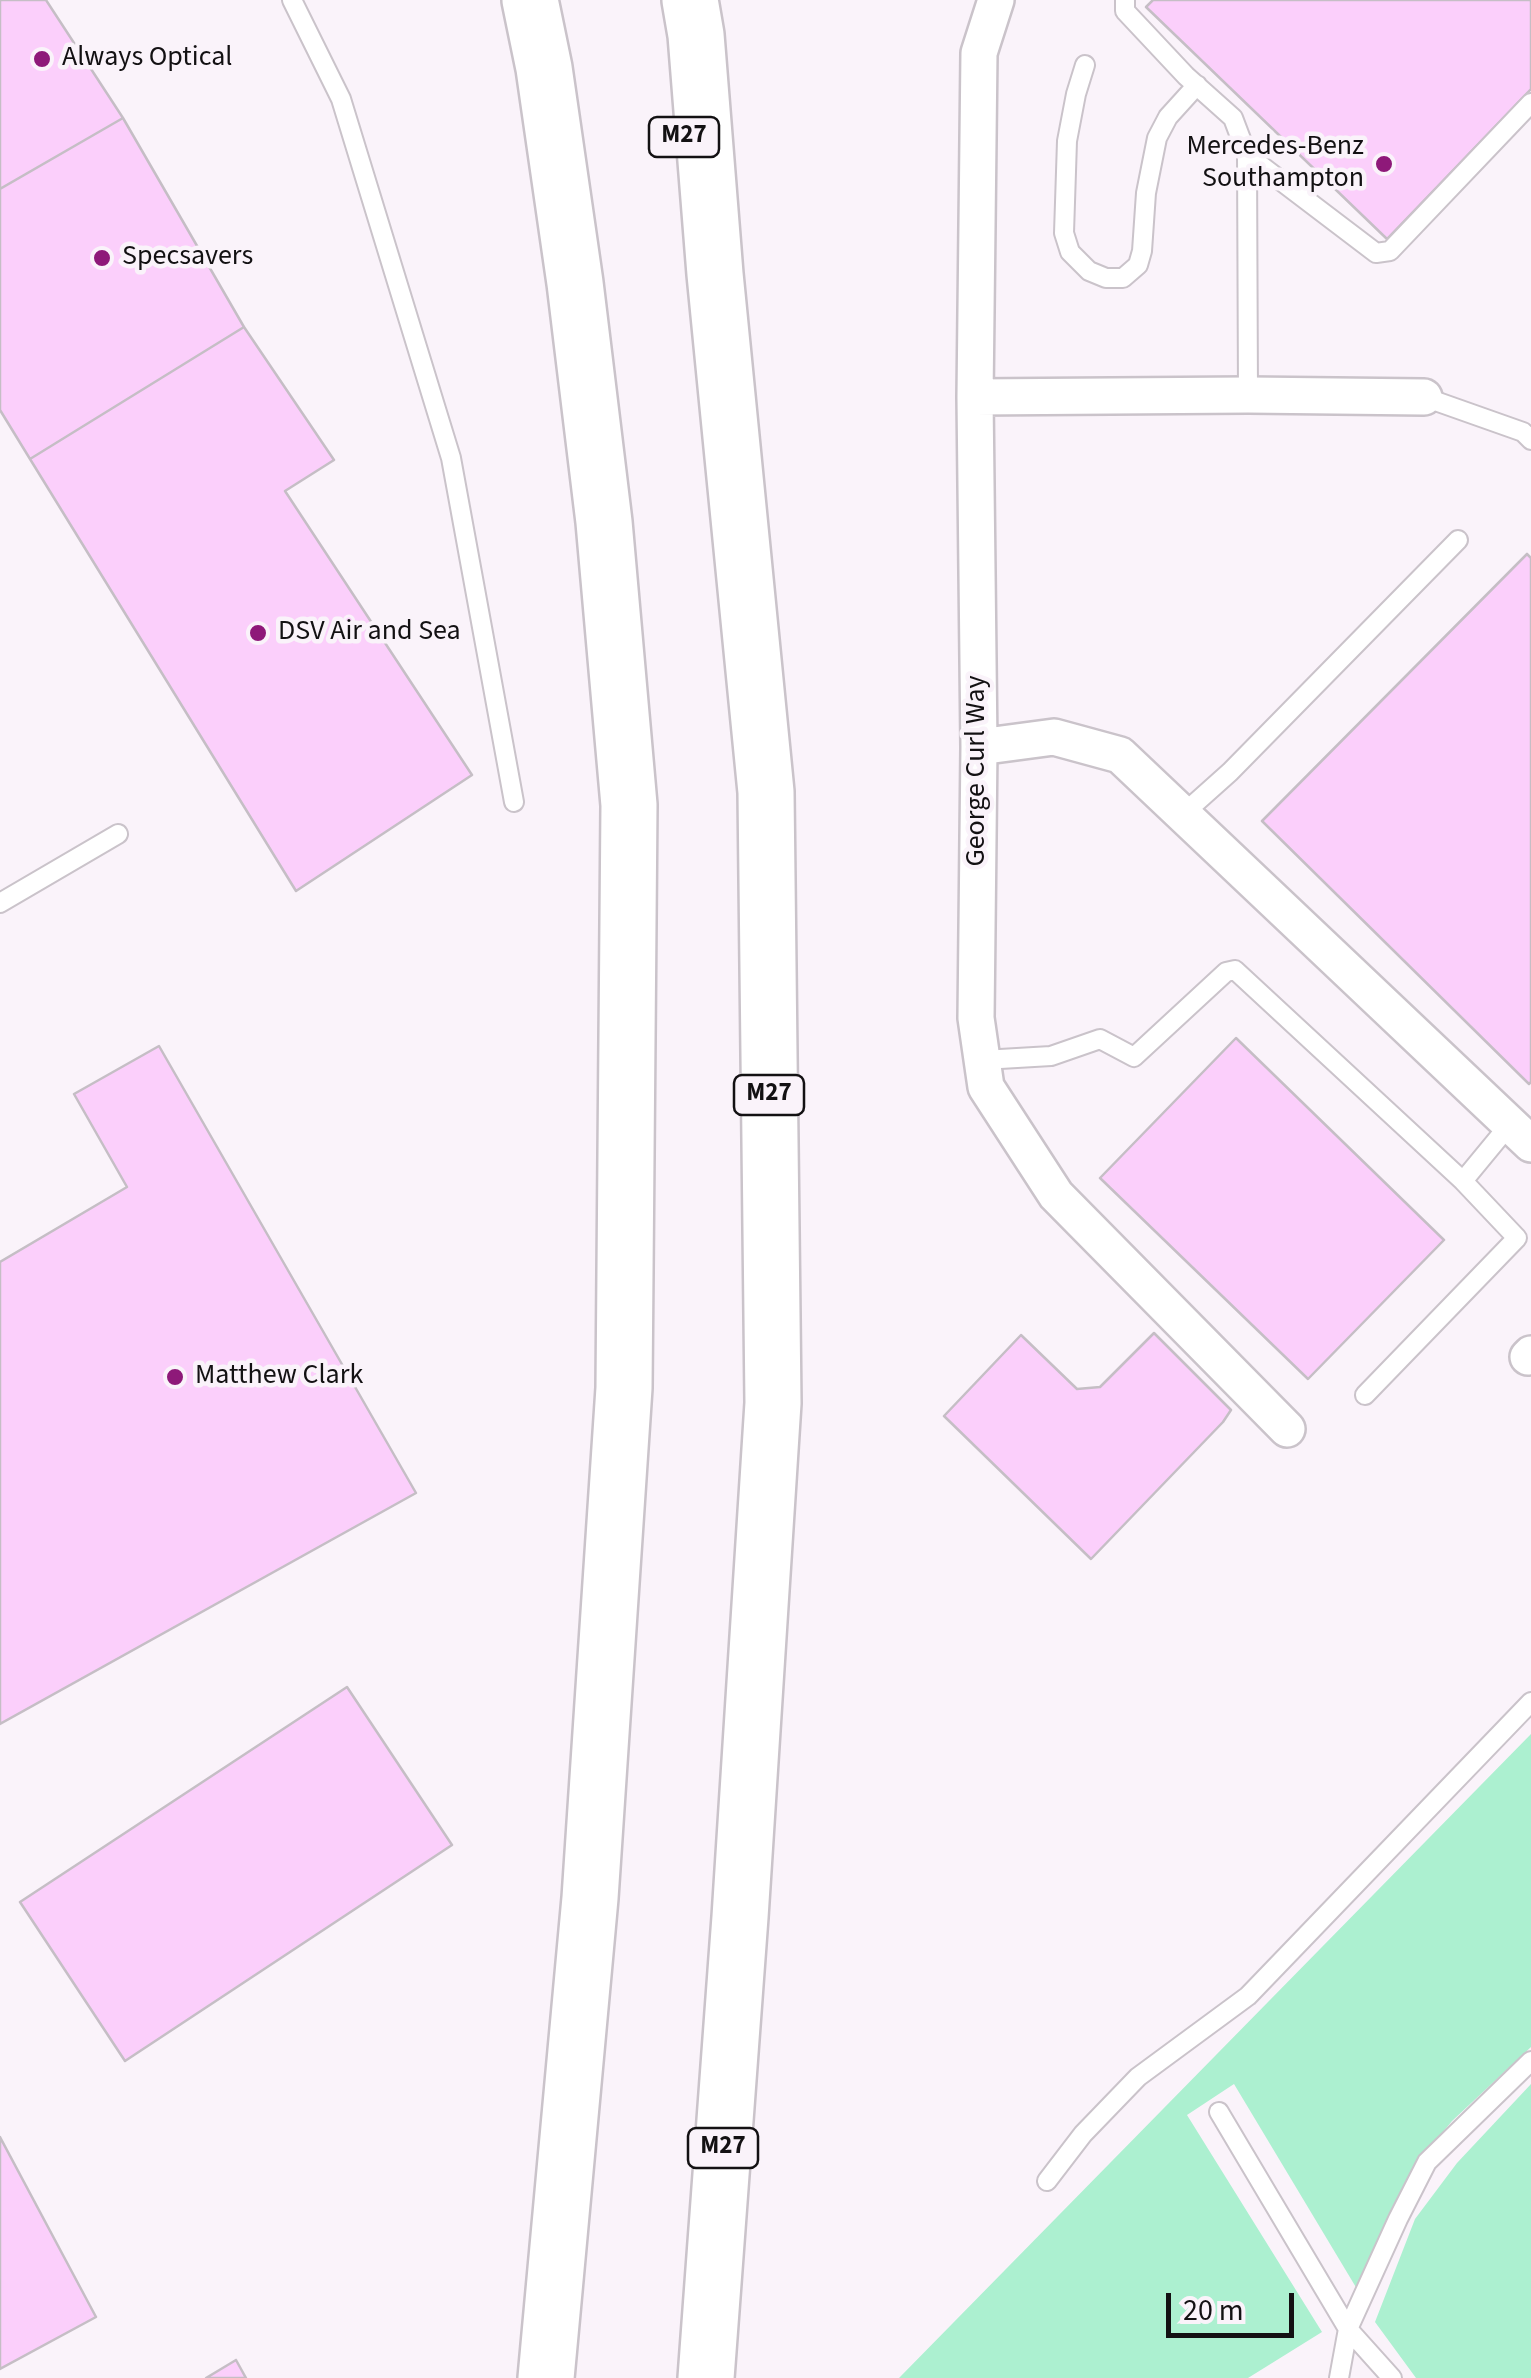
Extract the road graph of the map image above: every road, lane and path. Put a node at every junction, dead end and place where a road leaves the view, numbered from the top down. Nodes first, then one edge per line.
1 (292, 0) edge
2 (516, 0) edge
3 (530, 0) edge
4 (653, 0) edge
5 (690, 0) edge
6 (996, 0) edge
7 (1125, 0) edge
8 (1085, 65) dead end
9 (544, 68) junction
10 (1197, 85) junction
11 (1531, 103) edge
12 (1247, 155) junction
13 (715, 274) junction
14 (1248, 394) junction
15 (975, 397) junction
16 (1424, 398) joint
17 (1531, 440) edge
18 (1458, 540) dead end
19 (979, 747) junction
20 (514, 802) dead end
21 (1182, 814) junction
22 (118, 834) dead end
23 (0, 903) edge
24 (982, 1060) junction
25 (1521, 1134) edge
26 (1463, 1181) junction
27 (1364, 1395) dead end
28 (1287, 1429) dead end
29 (1531, 1702) edge
30 (1531, 2061) edge
31 (1219, 2112) dead end
32 (1047, 2181) dead end
33 (1348, 2329) junction
34 (546, 2378) edge
35 (706, 2378) edge
36 (1339, 2378) edge
37 (1392, 2378) edge

1 - 20 lane
2 - 9 highway
3 - 9 highway
4 - 13 highway, M27
5 - 13 highway, M27
6 - 15 street, George Curl Way
7 - 10 lane
8 - 10 lane
9 - 34 highway
10 - 12 lane
11 - 12 lane
12 - 14 lane
13 - 35 highway, M27
14 - 15 street
14 - 16 street
15 - 19 street, George Curl Way
16 - 17 lane
18 - 21 lane
19 - 21 street
19 - 24 street, George Curl Way
21 - 25 street
22 - 23 lane
24 - 26 lane
24 - 28 street, George Curl Way
25 - 26 lane
26 - 27 lane
29 - 32 lane
30 - 33 lane
31 - 33 lane
33 - 36 lane
33 - 37 lane

